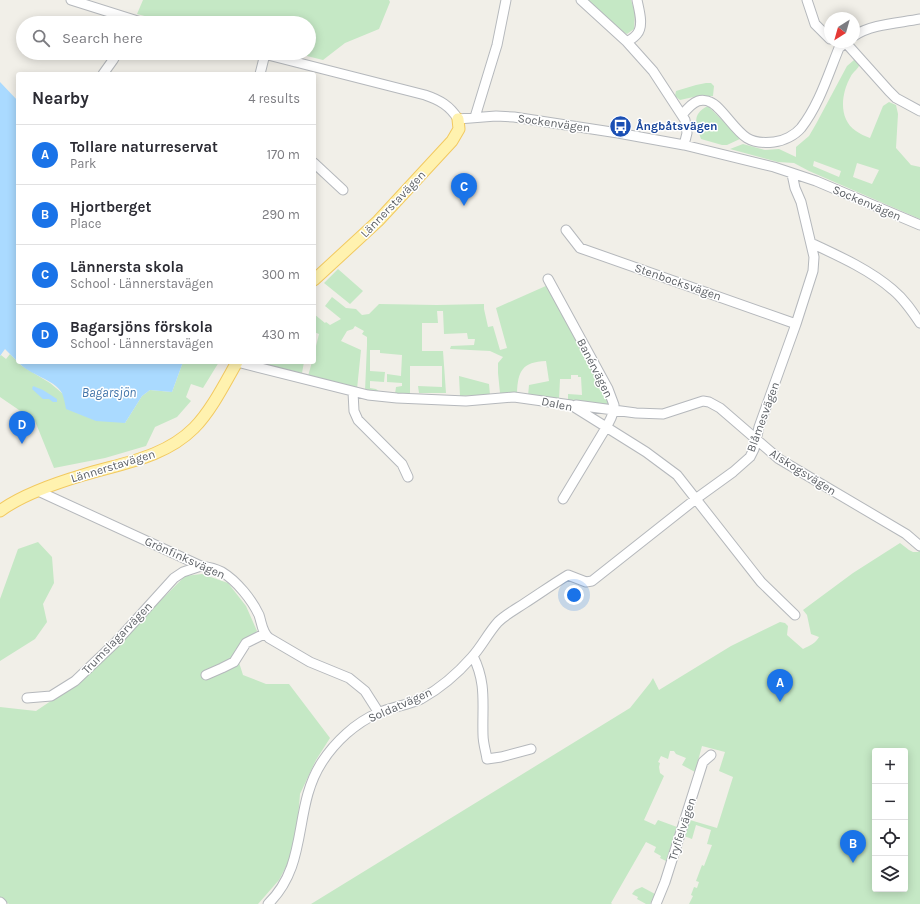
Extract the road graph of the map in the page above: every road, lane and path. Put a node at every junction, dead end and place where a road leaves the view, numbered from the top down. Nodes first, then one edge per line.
1 (71, 0) edge
2 (506, 0) edge
3 (581, 0) edge
4 (637, 0) edge
5 (807, 0) edge
6 (116, 16) edge
7 (920, 19) edge
8 (824, 33) edge
9 (860, 33) edge
10 (627, 42) junction
11 (839, 48) edge
12 (845, 48) edge
13 (112, 60) edge
14 (262, 60) edge
15 (287, 60) edge
16 (104, 72) edge
17 (260, 72) edge
18 (920, 111) edge
19 (682, 115) junction
20 (475, 117) junction
21 (458, 119) junction
22 (684, 145) junction
23 (316, 165) edge
24 (792, 174) junction
25 (343, 190) dead end
26 (920, 226) edge
27 (566, 230) dead end
28 (811, 243) junction
29 (316, 278) edge
30 (548, 279) dead end
31 (920, 323) edge
32 (796, 324) junction
33 (236, 364) edge
34 (245, 364) edge
35 (353, 392) junction
36 (571, 405) junction
37 (614, 410) junction
38 (608, 426) junction
39 (757, 439) junction
40 (408, 477) dead end
41 (38, 491) junction
42 (697, 498) junction
43 (563, 499) dead end
44 (1, 508) edge
45 (920, 546) edge
46 (201, 566) junction
47 (559, 581) joint
48 (795, 615) dead end
49 (264, 634) junction
50 (473, 656) junction
51 (206, 675) dead end
52 (27, 698) dead end
53 (379, 713) junction
54 (531, 748) dead end
55 (711, 755) dead end
56 (268, 904) edge
57 (656, 904) edge

1 - 6 street
2 - 20 street
3 - 10 street
4 - 10 street
5 - 8 street
7 - 9 street
10 - 19 street
11 - 19 street
12 - 18 street
13 - 16 street
14 - 17 street
15 - 21 street
19 - 22 street
20 - 21 street, Sockenvägen
20 - 22 street, Sockenvägen
21 - 29 main road, Lännerstavägen
22 - 24 street, Sockenvägen
23 - 25 street
24 - 26 street, Sockenvägen
24 - 28 street, Blåmesvägen
27 - 32 street, Stenbocksvägen
28 - 31 street
28 - 32 street, Blåmesvägen
30 - 37 street, Banérvägen
32 - 39 street, Blåmesvägen
33 - 41 main road, Lännerstavägen
34 - 35 street, Dalen
35 - 36 street, Dalen
35 - 40 street
36 - 37 street, Alskogsvägen
36 - 38 street, Dalen
37 - 38 street, Banérvägen
37 - 39 street, Alskogsvägen
38 - 42 street, Dalen
38 - 43 street, Banérvägen
39 - 42 street, Blåmesvägen
39 - 45 street, Alskogsvägen
41 - 44 main road, Lännerstavägen
41 - 46 street, Grönfinksvägen
42 - 47 street, Blåmesvägen
42 - 48 street, Dalen
46 - 49 street, Grönfinksvägen
46 - 52 street, Trumslagarvägen
47 - 50 street, Soldatvägen
49 - 51 street
49 - 53 street
50 - 53 street, Soldatvägen
50 - 54 street
53 - 56 street, Soldatvägen
55 - 57 street, Tryffelvägen

